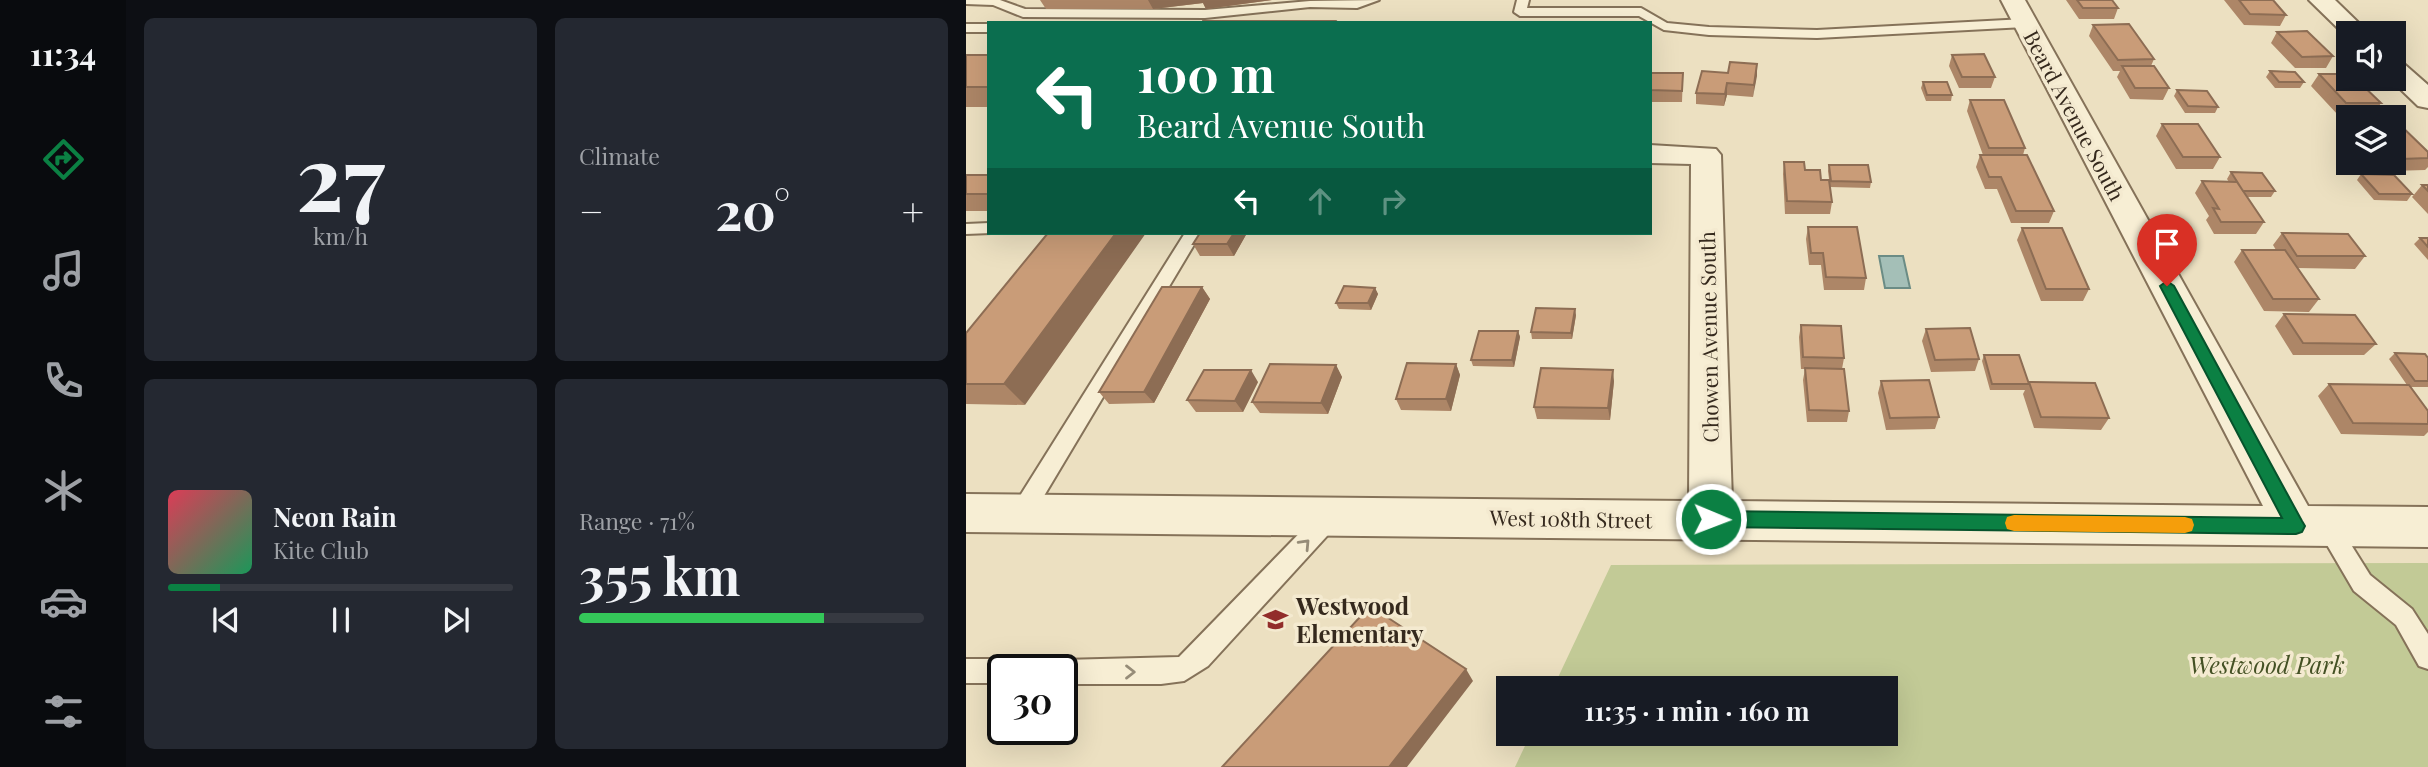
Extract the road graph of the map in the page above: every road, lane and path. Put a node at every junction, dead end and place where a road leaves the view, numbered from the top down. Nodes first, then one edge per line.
1 (1373, 0) edge
2 (1523, 0) edge
3 (2321, 0) edge
4 (966, 1) edge
5 (996, 1) edge
6 (1578, 6) edge
7 (1642, 6) edge
8 (2019, 11) edge
9 (2344, 21) edge
10 (966, 28) edge
11 (987, 28) edge
12 (2406, 79) edge
13 (2428, 100) edge
14 (1652, 154) edge
15 (987, 228) edge
16 (966, 229) edge
17 (1192, 235) edge
18 (966, 513) edge
19 (1021, 514) junction
20 (1331, 516) junction
21 (1711, 519) junction
22 (2312, 526) junction
23 (2428, 527) edge
24 (2428, 657) edge
25 (966, 671) edge
26 (987, 671) edge
27 (1078, 672) edge

1 - 5 lane
2 - 6 lane
3 - 9 street
4 - 5 lane
6 - 7 lane
7 - 8 lane
8 - 22 street, Beard Avenue South
10 - 11 lane
12 - 13 street
14 - 21 street, Chowen Avenue South
15 - 16 lane
17 - 19 lane
18 - 19 street, West 108th Street
19 - 20 street, West 108th Street
20 - 21 street, West 108th Street
27 -> 20 lane
21 - 22 street, West 108th Street
22 - 23 street, West 108th Street
22 - 24 lane
25 - 26 lane

